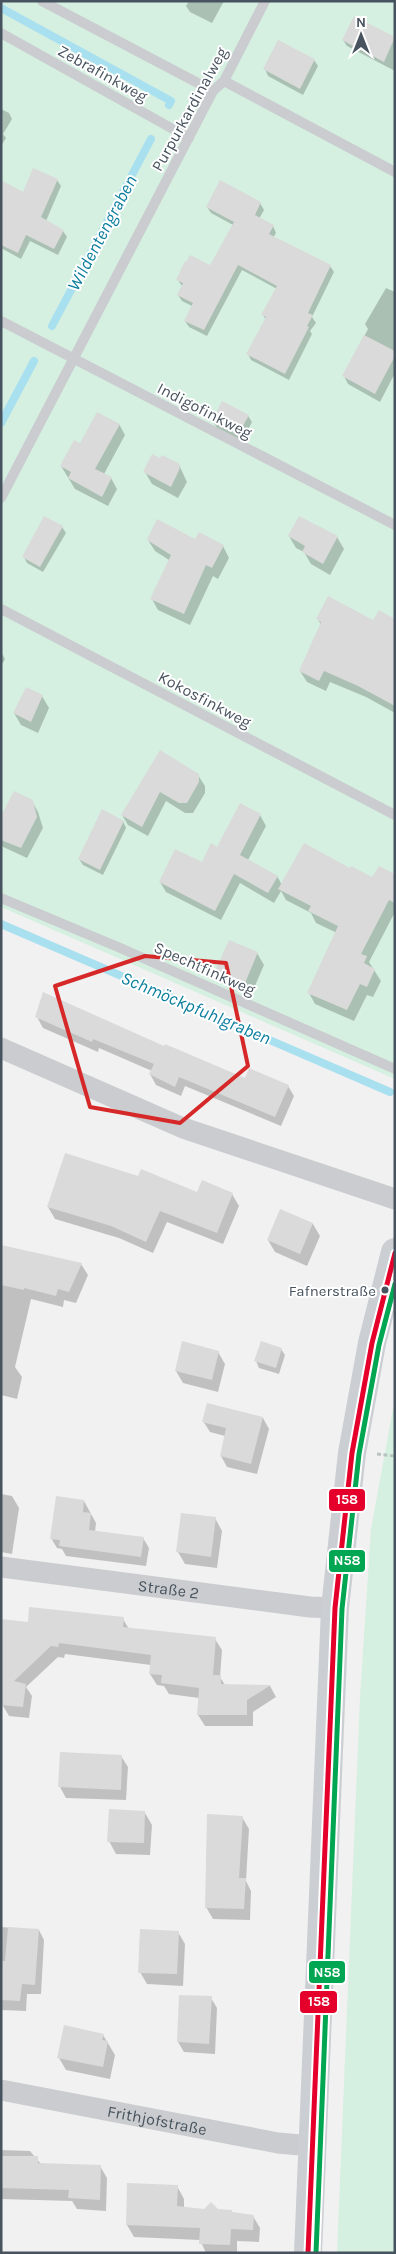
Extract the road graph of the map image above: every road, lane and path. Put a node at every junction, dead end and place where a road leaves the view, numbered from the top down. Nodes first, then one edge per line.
1 (42, 1) edge
2 (265, 1) edge
3 (1, 33) edge
4 (224, 81) junction
5 (213, 91) junction
6 (189, 138) junction
7 (395, 172) edge
8 (1, 322) edge
9 (72, 359) junction
10 (1, 498) edge
11 (395, 525) edge
12 (1, 609) edge
13 (395, 816) edge
14 (1, 898) edge
15 (1, 1048) edge
16 (395, 1069) edge
17 (395, 1199) edge
18 (395, 1252) edge
19 (380, 1454) dead end
20 (395, 1456) edge
21 (1, 1567) edge
22 (335, 1608) junction
23 (1, 2090) edge
24 (312, 2146) junction
25 (308, 2253) edge

1 - 5 lane
2 - 4 lane, Purpurkardinalweg
3 - 6 lane, Zebrafinkweg
4 - 5 lane, Purpurkardinalweg
4 - 7 lane
5 - 6 lane, Purpurkardinalweg
6 - 9 lane, Purpurkardinalweg
8 - 9 lane, Indigofinkweg
9 - 10 lane, Purpurkardinalweg
9 - 11 lane, Indigofinkweg
12 - 13 lane, Kokosfinkweg
14 - 16 lane, Spechtfinkweg
15 - 17 street
18 - 22 main road
19 - 20 path
21 - 22 street, Straße 2
22 - 24 main road
23 - 24 street, Frithjofstraße
24 - 25 main road

